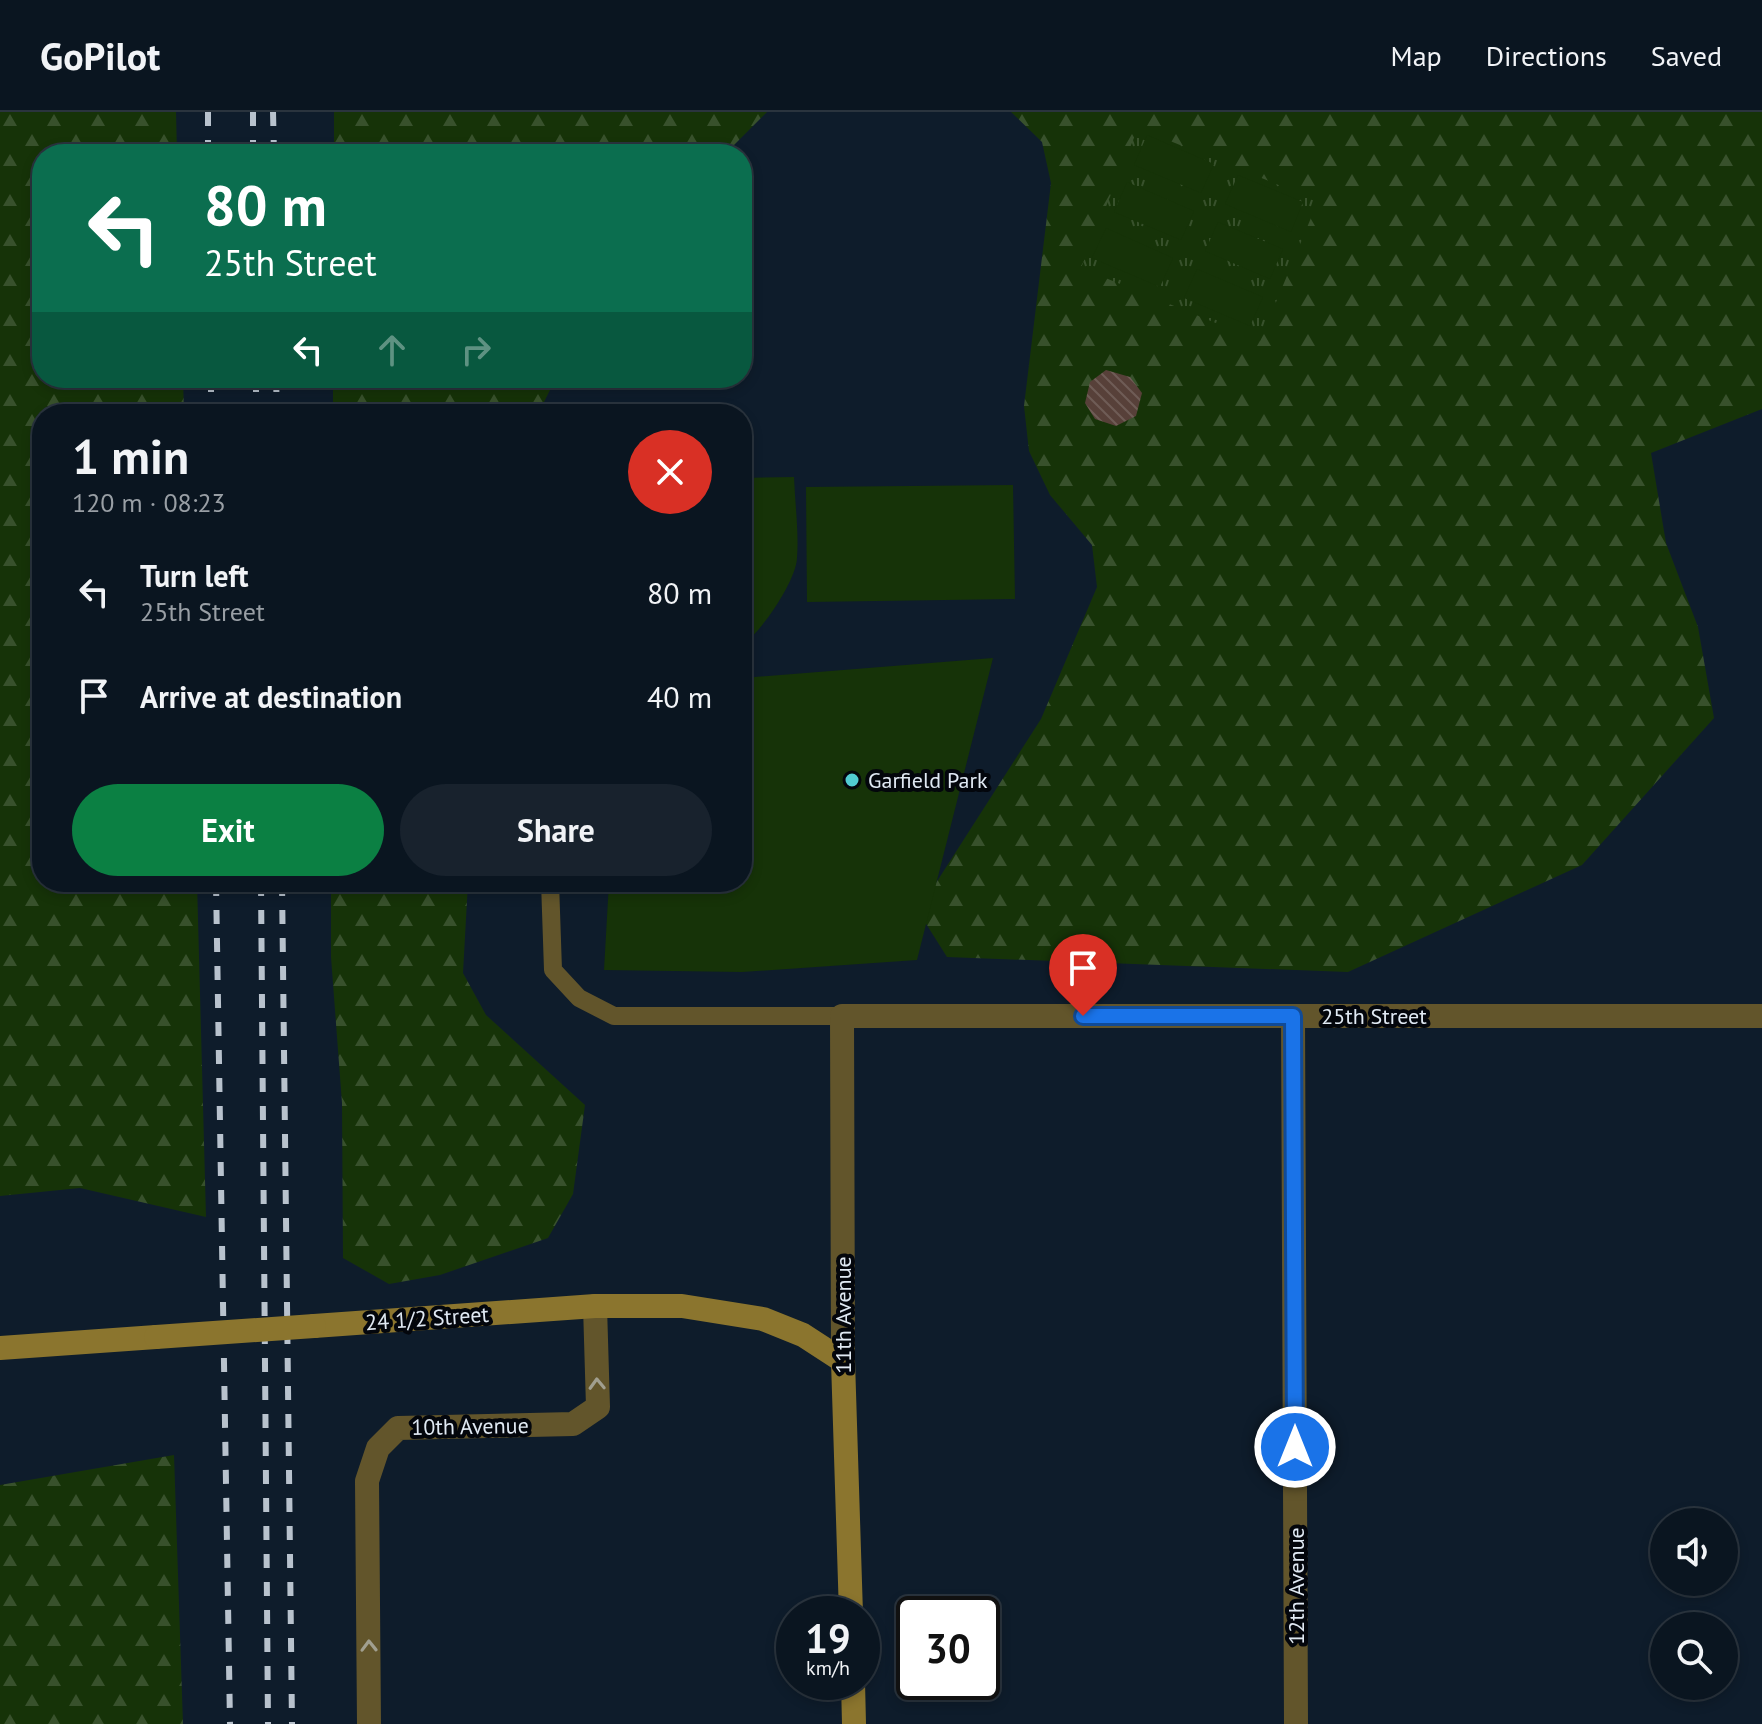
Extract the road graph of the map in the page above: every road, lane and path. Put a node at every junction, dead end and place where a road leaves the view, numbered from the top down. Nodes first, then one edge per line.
1 (550, 892) edge
2 (842, 1016) junction
3 (1293, 1016) junction
4 (1762, 1016) edge
5 (595, 1306) junction
6 (0, 1348) edge
7 (843, 1361) junction
8 (850, 1596) edge
9 (853, 1700) edge
10 (369, 1724) edge
11 (854, 1724) edge
12 (1296, 1724) edge

1 - 2 lane
2 - 3 street, 25th Street
2 - 7 street, 11th Avenue
3 - 4 street, 25th Street
3 - 12 street, 12th Avenue
5 - 6 street, 24 1/2 Street, bridge
5 - 7 street, 24 1/2 Street
10 -> 5 street, 10th Avenue
7 - 8 street, 11th Avenue
9 - 11 street

